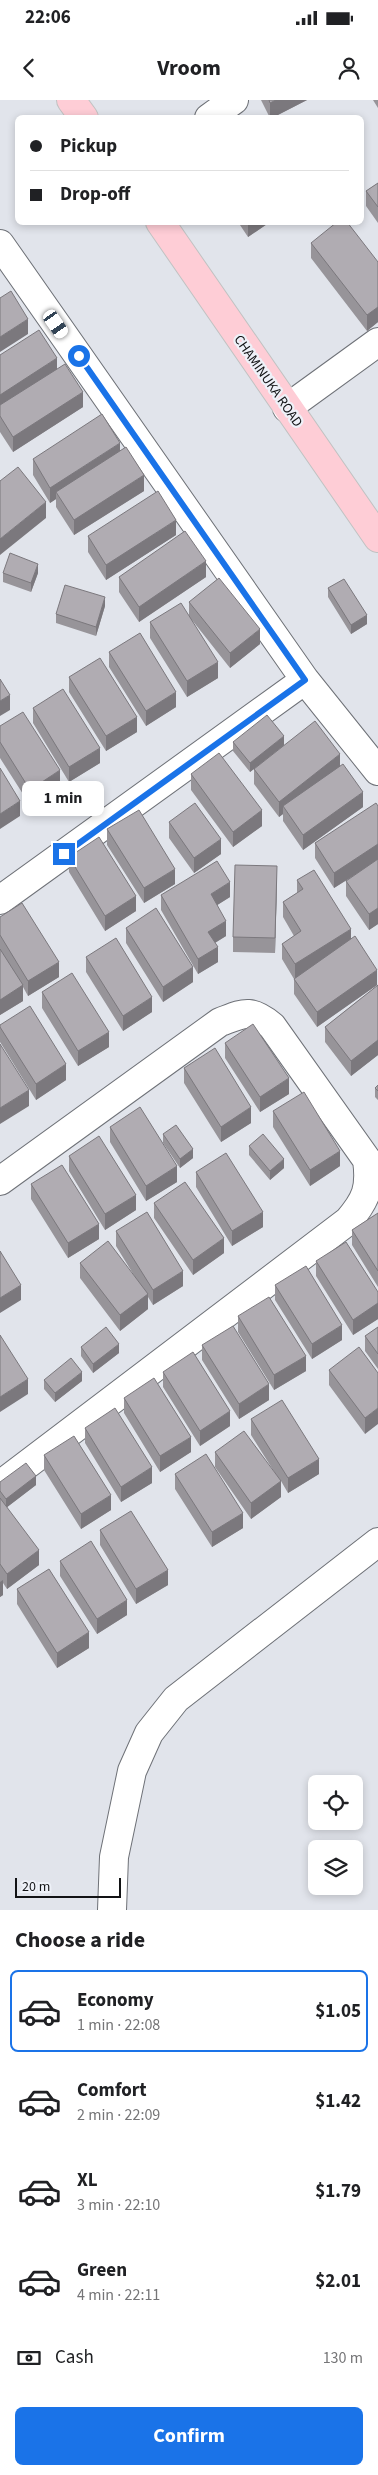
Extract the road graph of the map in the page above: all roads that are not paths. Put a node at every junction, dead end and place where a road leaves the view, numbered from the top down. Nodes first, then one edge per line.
1 (71, 100) edge
2 (234, 100) edge
3 (82, 115) edge
4 (213, 115) edge
5 (162, 225) edge
6 (0, 244) edge
7 (378, 342) edge
8 (287, 408) junction
9 (378, 538) edge
10 (305, 680) junction
11 (378, 770) edge
12 (0, 900) edge
13 (0, 1181) edge
14 (0, 1485) edge
15 (378, 1542) edge
16 (112, 1910) edge

1 - 3 main road
2 - 4 street
5 - 8 main road, CHAMINUKA ROAD
6 - 10 street
7 - 8 street
8 - 9 main road, CHAMINUKA ROAD
10 - 11 street
10 - 12 street
13 - 14 street
15 - 16 street

